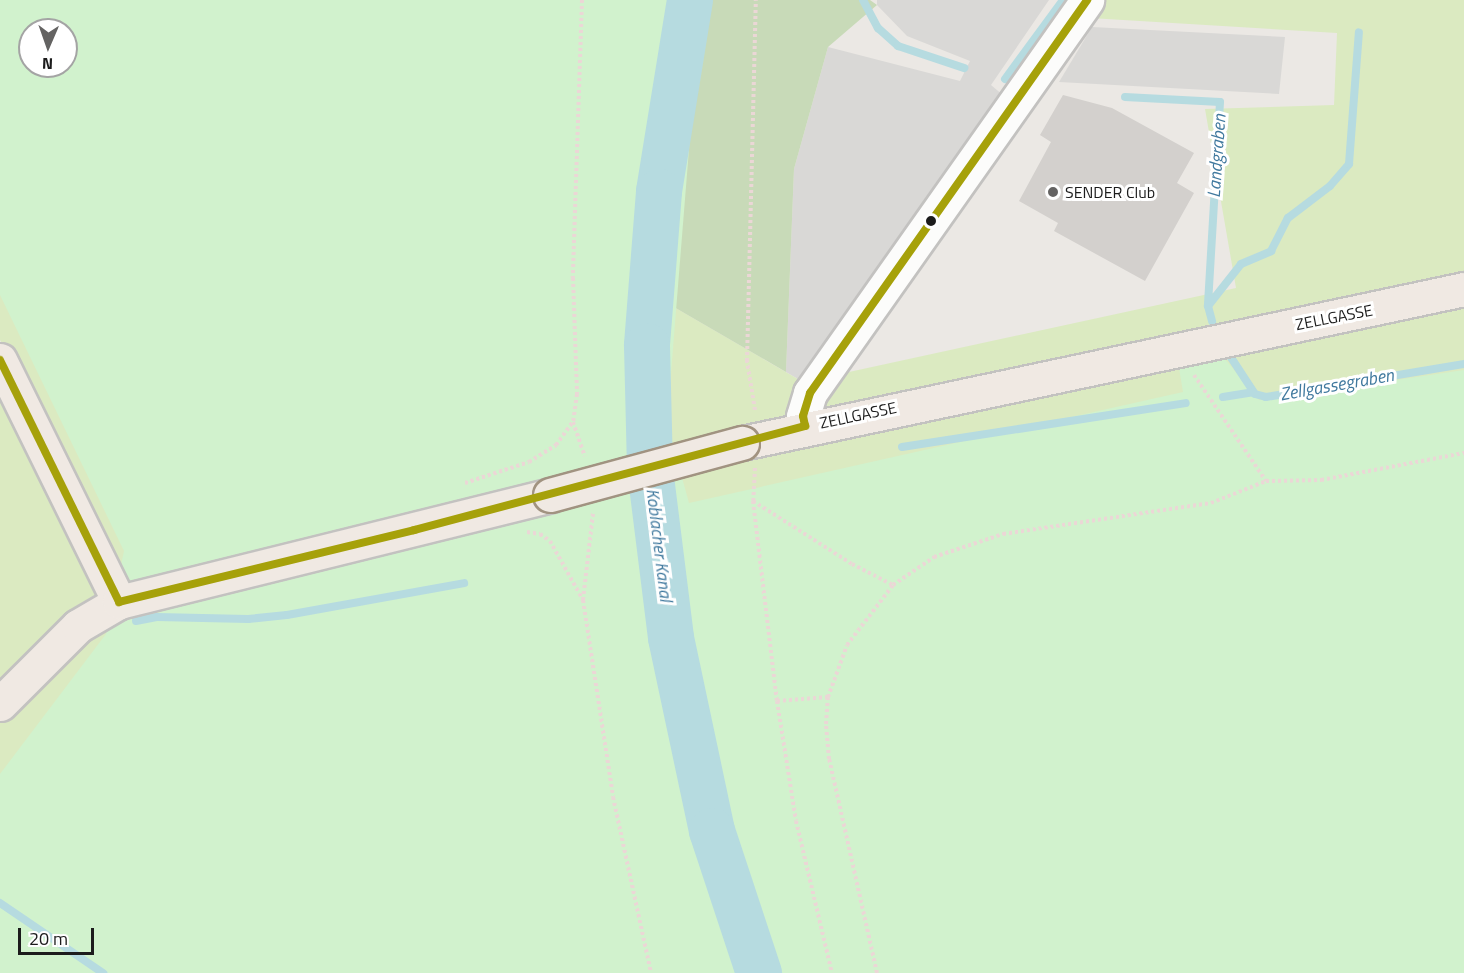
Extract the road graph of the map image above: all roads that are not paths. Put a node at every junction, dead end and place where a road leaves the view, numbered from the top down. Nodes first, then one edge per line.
1 (1087, 0) edge
2 (1464, 289) edge
3 (0, 360) edge
4 (805, 426) junction
5 (119, 602) junction
6 (0, 704) edge

1 - 4 street
2 - 4 main road, ZELLGASSE
3 - 5 main road
4 - 5 main road, ZELLGASSE, bridge
5 - 6 main road, ZELLGASSE

